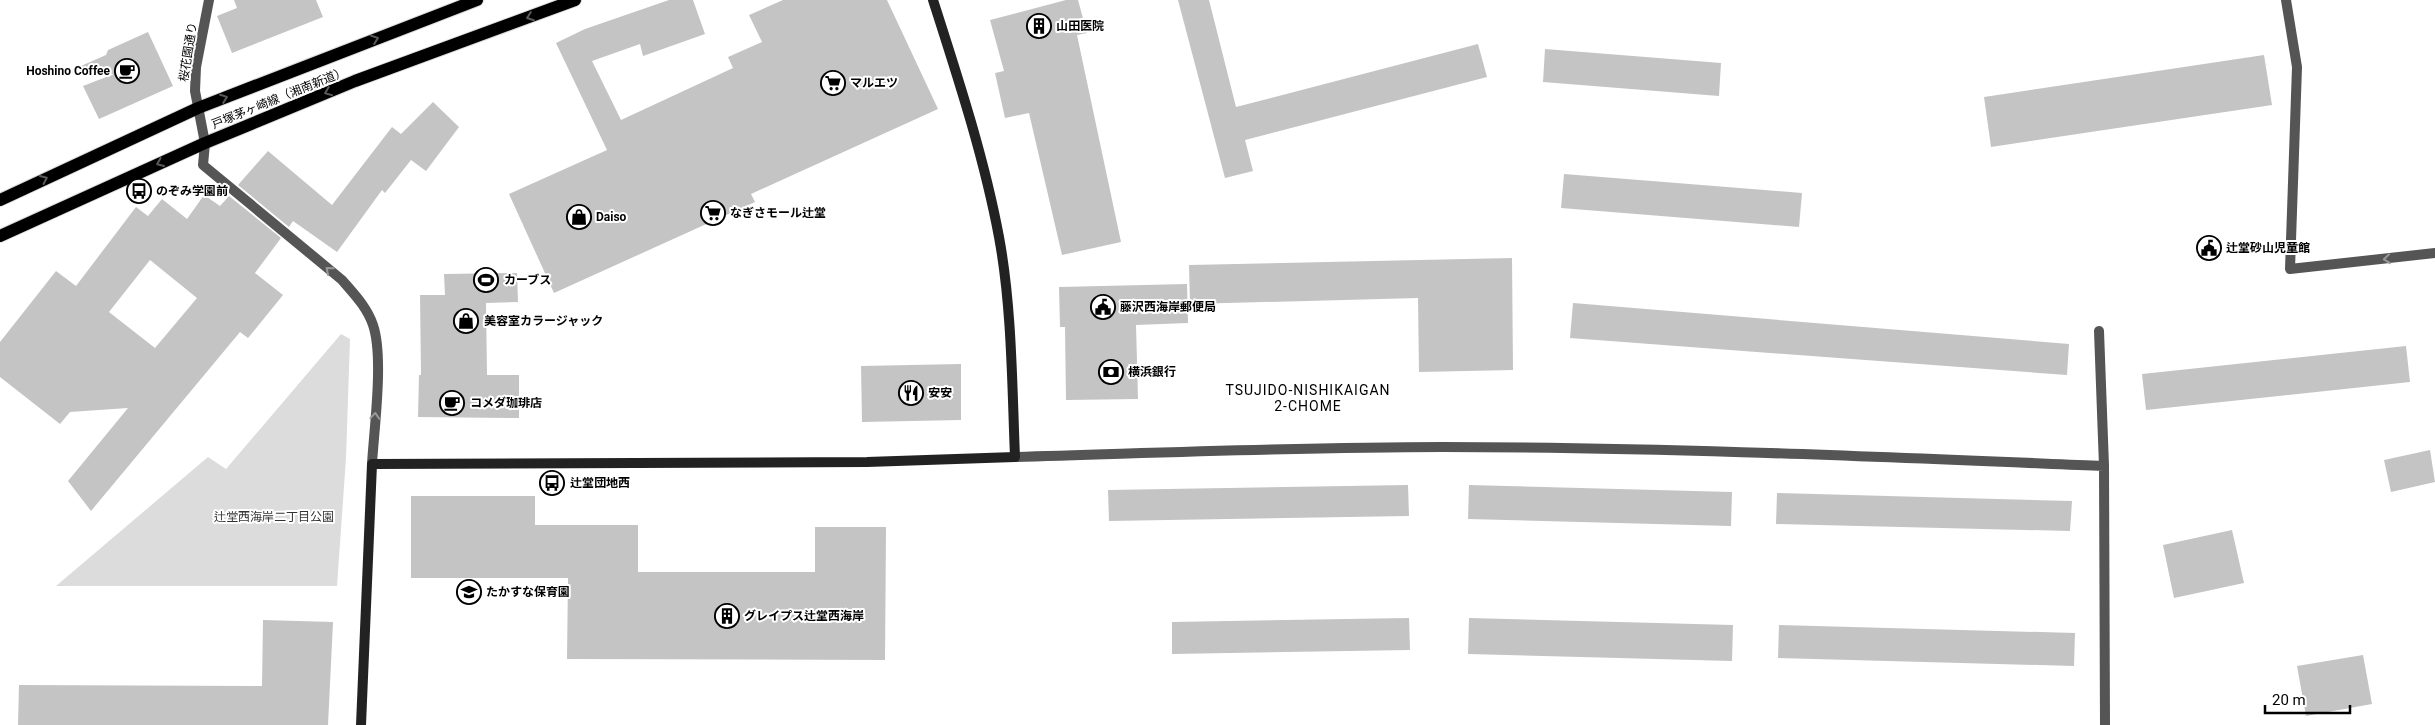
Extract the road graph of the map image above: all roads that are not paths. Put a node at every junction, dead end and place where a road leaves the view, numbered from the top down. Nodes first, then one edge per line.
1 (209, 0) edge
2 (477, 0) edge
3 (576, 0) edge
4 (933, 0) edge
5 (2286, 0) edge
6 (198, 108) junction
7 (205, 143) junction
8 (0, 200) edge
9 (0, 236) edge
10 (2435, 253) edge
11 (2099, 331) dead end
12 (1015, 456) junction
13 (372, 464) junction
14 (2104, 466) junction
15 (361, 725) edge
16 (2105, 725) edge

1 - 6 street, 桜花園通り
6 -> 2 main road, 戸塚茅ヶ崎線（湘南新道）
3 -> 7 main road, 戸塚茅ヶ崎線（湘南新道）
4 - 12 street
10 -> 5 street
6 - 7 street, 桜花園通り
8 -> 6 main road, 戸塚茅ヶ崎線（湘南新道）
7 -> 9 main road, 戸塚茅ヶ崎線（湘南新道）
13 -> 7 street, 桜花園通り
11 - 14 street
12 - 13 street
12 - 14 street
13 - 15 street
14 - 16 street

